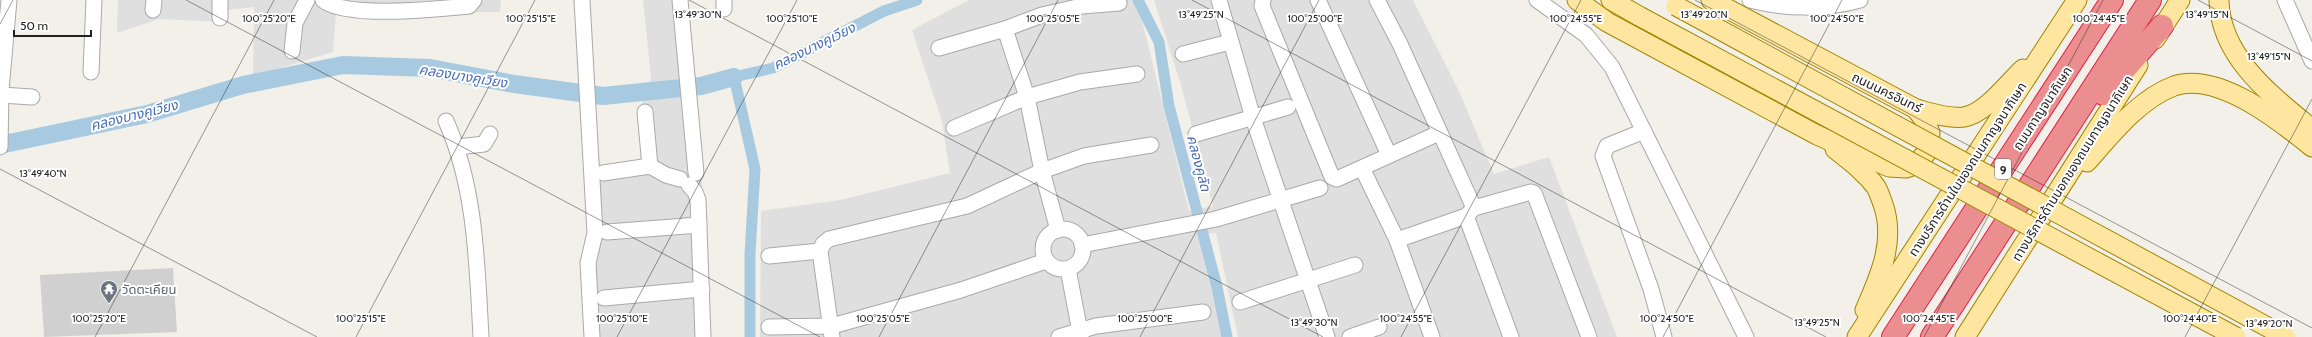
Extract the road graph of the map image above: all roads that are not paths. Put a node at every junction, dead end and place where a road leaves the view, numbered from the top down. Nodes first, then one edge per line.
1 (9, 0) edge
2 (94, 0) edge
3 (220, 0) edge
4 (307, 0) edge
5 (323, 0) edge
6 (474, 0) edge
7 (582, 0) edge
8 (680, 0) edge
9 (1219, 0) edge
10 (1263, 0) edge
11 (1318, 0) edge
12 (1378, 0) edge
13 (1537, 0) edge
14 (1566, 0) edge
15 (1577, 0) edge
16 (1611, 0) edge
17 (1711, 0) edge
18 (1750, 0) edge
19 (2077, 0) edge
20 (2112, 0) edge
21 (2150, 0) edge
22 (2180, 0) edge
23 (2219, 0) edge
24 (2285, 0) edge
25 (1848, 2) edge
26 (1119, 3) dead end
27 (1671, 3) edge
28 (1785, 3) edge
29 (220, 18) dead end
30 (1607, 22) junction
31 (2162, 26) junction
32 (1005, 29) junction
33 (2051, 41) junction
34 (1230, 42) junction
35 (939, 48) dead end
36 (292, 51) dead end
37 (1184, 54) dead end
38 (2312, 61) edge
39 (91, 72) dead end
40 (1137, 74) dead end
41 (1, 95) junction
42 (32, 97) dead end
43 (1027, 97) junction
44 (1288, 107) dead end
45 (1916, 109) junction
46 (646, 112) dead end
47 (1253, 118) junction
48 (446, 122) dead end
49 (954, 128) dead end
50 (2312, 129) edge
51 (1644, 131) junction
52 (2065, 131) junction
53 (1439, 133) junction
54 (490, 134) dead end
55 (1196, 134) dead end
56 (1817, 135) junction
57 (0, 136) edge
58 (1150, 145) dead end
59 (0, 146) edge
60 (458, 147) junction
61 (2312, 147) edge
62 (1389, 155) junction
63 (650, 166) junction
64 (1362, 168) junction
65 (1042, 171) junction
66 (603, 172) dead end
67 (688, 179) junction
68 (1320, 188) dead end
69 (2055, 196) junction
70 (1282, 198) junction
71 (1470, 212) junction
72 (699, 225) junction
73 (1058, 230) junction
74 (608, 232) dead end
75 (1397, 240) junction
76 (1082, 245) junction
77 (820, 251) junction
78 (769, 256) dead end
79 (1046, 261) junction
80 (1355, 264) dead end
81 (1068, 269) junction
82 (1310, 280) junction
83 (702, 288) junction
84 (604, 298) dead end
85 (1240, 302) dead end
86 (1203, 312) dead end
87 (769, 327) dead end
88 (1379, 327) dead end
89 (832, 331) edge
90 (1081, 334) edge
91 (481, 337) edge
92 (592, 337) edge
93 (703, 337) edge
94 (1059, 337) edge
95 (1328, 337) edge
96 (1350, 337) edge
97 (1432, 337) edge
98 (1511, 337) edge
99 (1589, 337) edge
100 (1664, 337) edge
101 (1746, 337) edge
102 (1853, 337) edge
103 (1857, 337) edge
104 (1893, 337) edge
105 (1932, 337) edge
106 (1965, 337) edge
107 (2236, 337) edge
108 (2286, 337) edge

1 - 41 street
2 - 39 street
3 - 29 street
4 - 36 street
5 - 6 street
7 - 92 street
8 - 67 street
9 - 34 street
10 - 64 street
11 - 62 street
12 - 53 street
13 - 51 street
14 - 30 main road
15 - 30 main road
16 - 107 main road, bridge
17 - 45 main road, ถนนนครอินทร์
18 - 28 street
19 - 33 main road, ทางบริการด้านในของถนนกาญจนาภิเษก
20 - 104 highway, ถนนกาญจนาภิเษก / 9
21 - 52 highway
22 - 31 main road, ทางบริการด้านนอกของถนนกาญจนาภิเษก
23 - 50 main road
24 - 38 street
25 - 28 street
26 - 32 street
27 - 108 main road, bridge
30 - 56 main road
31 - 52 highway
31 - 69 main road, ทางบริการด้านนอกของถนนกาญจนาภิเษก
32 - 35 street
32 - 43 street
33 - 45 main road, ถนนนครอินทร์
33 - 103 main road, ทางบริการด้านในของถนนกาญจนาภิเษก
34 - 37 street
34 - 47 street
40 - 43 street
41 - 42 street
41 - 57 street
43 - 49 street
43 - 65 street
44 - 47 street
45 - 56 main road
46 - 63 street
47 - 55 street
47 - 70 street
48 - 60 street
51 - 100 street
51 - 101 street
52 - 105 highway
53 - 62 street
53 - 71 street
54 - 60 street
56 - 102 main road
57 - 59 street
58 - 65 street
60 - 91 street
61 - 69 main road
62 - 64 street
63 - 66 street
63 - 67 street
64 - 75 street
65 - 73 street
65 - 77 street
67 - 72 street
68 - 70 street
69 - 106 main road, ทางบริการด้านนอกของถนนกาญจนาภิเษก
70 - 76 street
70 - 82 street
71 - 75 street
71 - 98 street
71 - 99 street
72 - 74 street
72 - 83 street
73 - 76 street
73 - 79 street
75 - 97 street
76 - 81 street
77 - 78 street
77 - 89 street
79 - 81 street
79 - 89 street
80 - 82 street
81 - 90 street
82 - 85 street
82 - 95 street
83 - 84 street
83 - 93 street
86 - 90 street
87 - 89 street
88 - 96 street
90 - 94 street

